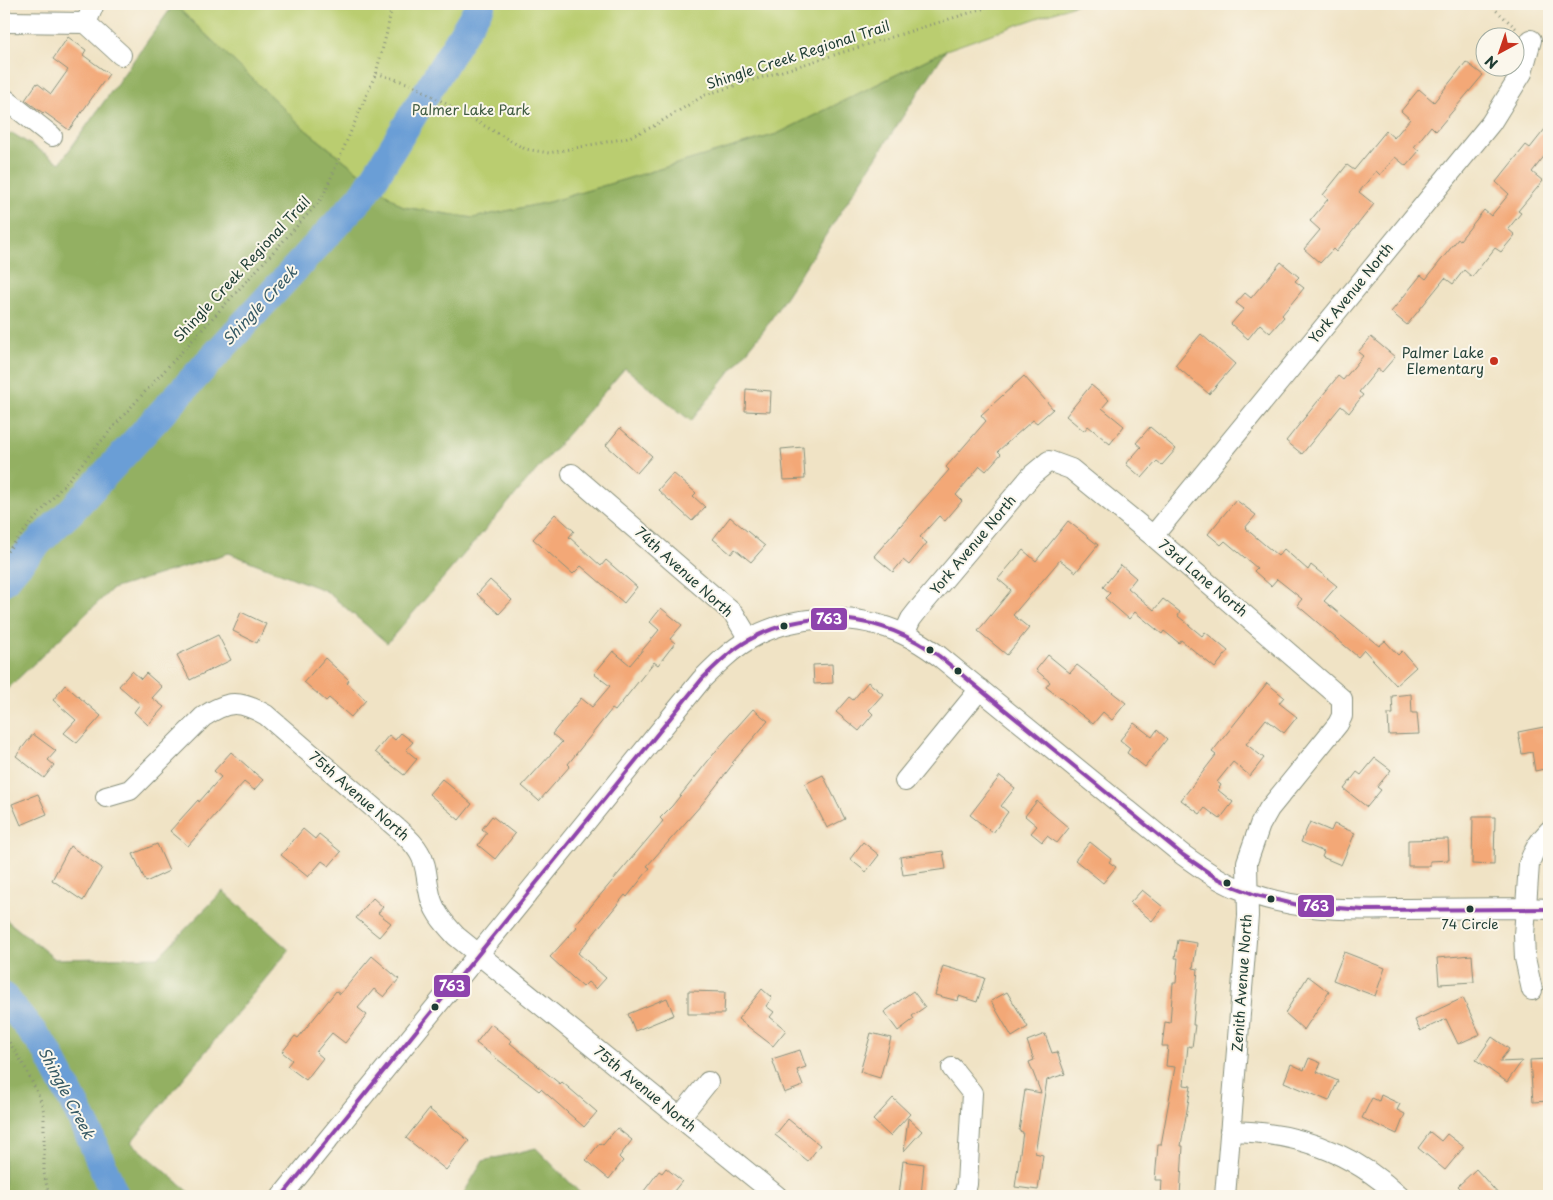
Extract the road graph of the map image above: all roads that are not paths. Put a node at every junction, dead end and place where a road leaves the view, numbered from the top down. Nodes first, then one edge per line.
1 (94, 4) edge
2 (4, 22) edge
3 (86, 23) junction
4 (1531, 40) road end
5 (121, 55) dead end
6 (4, 98) edge
7 (52, 136) dead end
8 (1049, 461) joint
9 (572, 474) dead end
10 (1154, 536) junction
11 (904, 634) junction
12 (749, 639) junction
13 (980, 689) junction
14 (1343, 709) joint
15 (905, 781) dead end
16 (106, 797) dead end
17 (1549, 831) edge
18 (1247, 892) junction
19 (1526, 908) junction
20 (1549, 909) edge
21 (479, 954) junction
22 (1532, 990) dead end
23 (952, 1068) dead end
24 (708, 1082) dead end
25 (680, 1117) junction
26 (1230, 1131) junction
27 (282, 1196) edge
28 (778, 1196) edge
29 (964, 1196) edge
30 (1225, 1196) edge
31 (1399, 1196) edge

1 - 3 street
2 - 3 street
3 - 5 street
4 - 10 street, York Avenue North
6 - 7 street
8 - 10 street, 73rd Lane North
8 - 11 street, York Avenue North
9 - 12 street, 74th Avenue North
10 - 14 street, 73rd Lane North
11 - 12 street
11 - 13 street
12 - 21 street
13 - 15 street
13 - 18 street
14 - 18 street, Zenith Avenue North
16 - 21 street, 75th Avenue North
17 - 19 street
18 - 19 street
18 - 26 street, Zenith Avenue North
19 - 20 street
19 - 22 street
21 - 25 street, 75th Avenue North
21 - 27 street
23 - 29 street
24 - 25 street
25 - 28 street, 75th Avenue North
26 - 30 street, Zenith Avenue North
26 - 31 street

